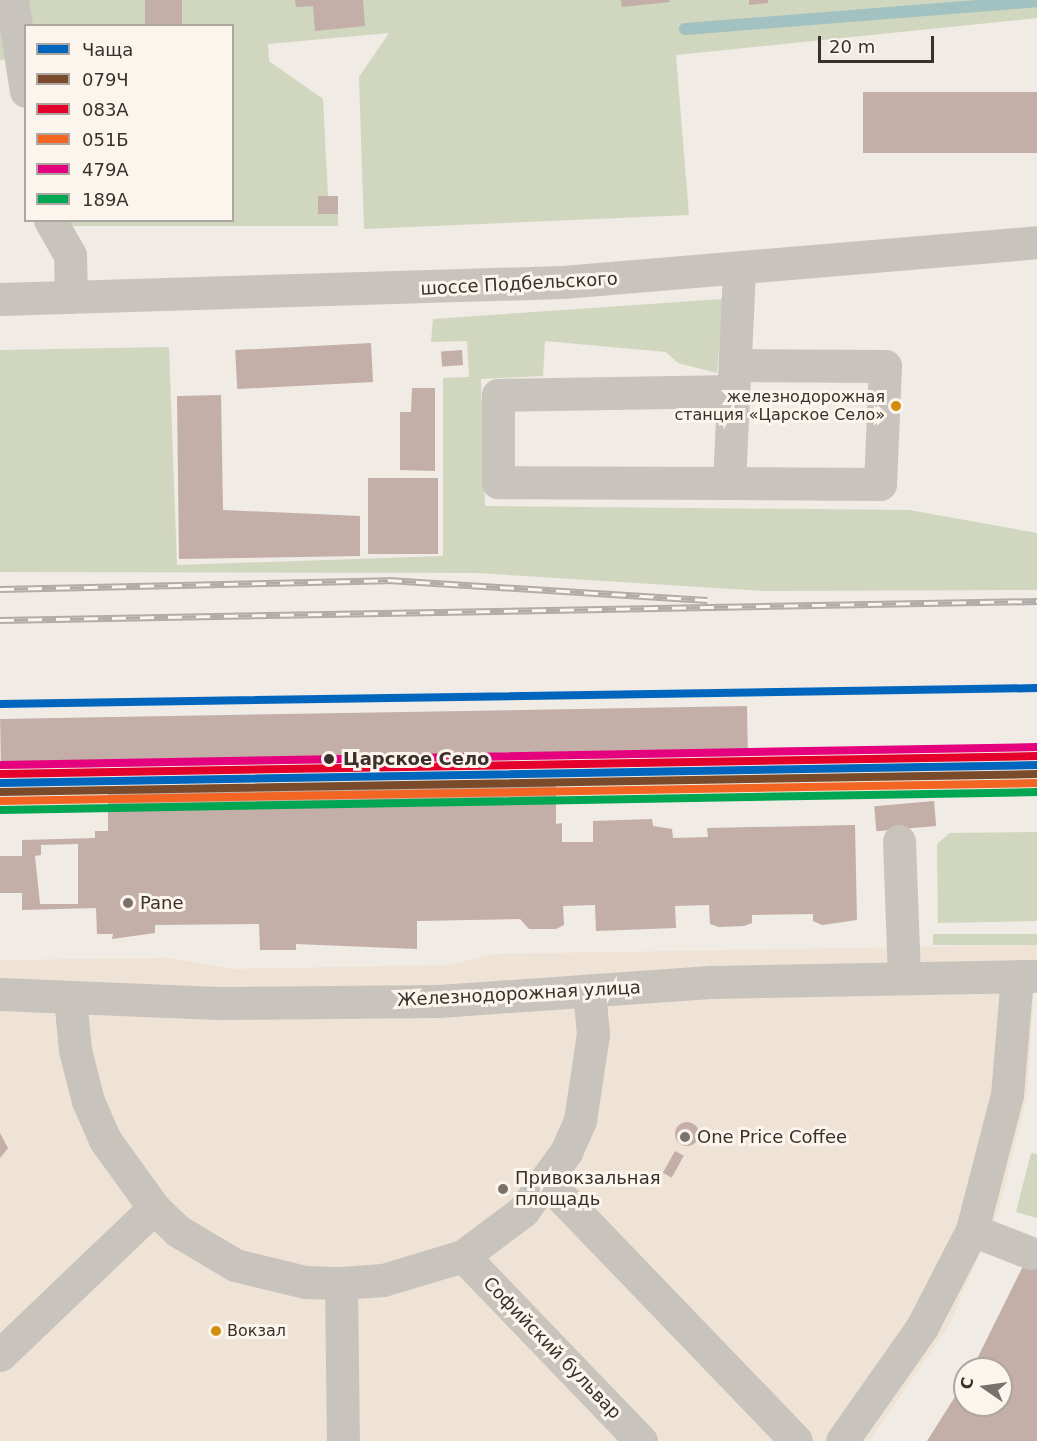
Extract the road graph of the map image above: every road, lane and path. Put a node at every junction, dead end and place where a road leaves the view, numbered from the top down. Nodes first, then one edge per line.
1 (12, 0) edge
2 (24, 83) edge
3 (51, 222) edge
4 (1037, 242) edge
5 (739, 268) junction
6 (71, 297) junction
7 (0, 299) edge
8 (734, 378) junction
9 (729, 483) junction
10 (899, 841) dead end
11 (1027, 976) edge
12 (903, 978) junction
13 (589, 991) junction
14 (0, 994) edge
15 (70, 998) junction
16 (547, 1182) junction
17 (154, 1208) junction
18 (972, 1230) junction
19 (1031, 1253) dead end
20 (463, 1256) junction
21 (342, 1283) junction
22 (0, 1355) edge
23 (343, 1441) edge
24 (641, 1441) edge
25 (795, 1441) edge
26 (842, 1441) edge

1 - 2 street
3 - 6 street
4 - 5 street, шоссе Подбельского
5 - 6 street, шоссе Подбельского
5 - 8 street
6 - 7 street, шоссе Подбельского
8 - 9 street
8 - 9 street
8 - 9 street
10 - 12 street
11 - 12 street, Железнодорожная улица
11 - 18 street
12 - 13 street, Железнодорожная улица
13 - 15 street, Железнодорожная улица
13 - 16 street
14 - 15 street, Железнодорожная улица
15 - 17 street
16 - 20 street
16 - 25 street
17 - 21 street
17 - 22 street
18 - 19 street
18 - 26 street
20 - 21 street
20 - 24 street, Софийский бульвар
21 - 23 street

